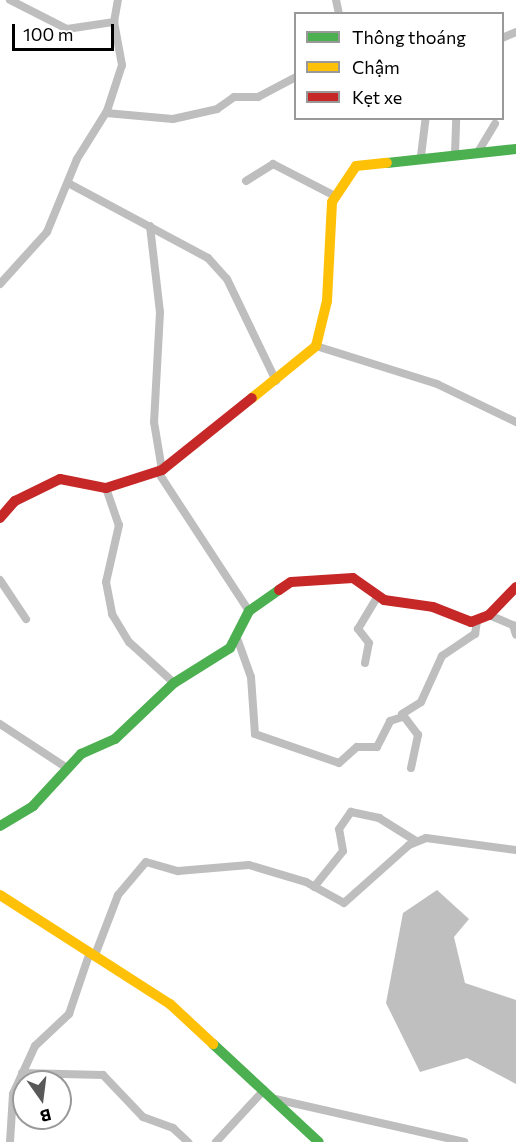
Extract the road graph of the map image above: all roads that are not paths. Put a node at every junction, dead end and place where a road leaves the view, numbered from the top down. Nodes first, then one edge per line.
1 (10, 0) edge
2 (118, 0) edge
3 (114, 22) junction
4 (294, 78) edge
5 (106, 113) junction
6 (426, 120) edge
7 (456, 120) edge
8 (495, 124) dead end
9 (516, 149) edge
10 (478, 152) junction
11 (455, 154) junction
12 (421, 156) junction
13 (246, 181) dead end
14 (68, 183) junction
15 (335, 196) junction
16 (150, 226) junction
17 (0, 284) edge
18 (316, 346) junction
19 (276, 381) junction
20 (516, 422) edge
21 (160, 471) junction
22 (106, 488) junction
23 (0, 518) edge
24 (0, 580) edge
25 (516, 587) edge
26 (378, 596) junction
27 (249, 611) junction
28 (489, 615) junction
29 (27, 619) dead end
30 (477, 621) junction
31 (516, 635) edge
32 (237, 638) junction
33 (365, 663) dead end
34 (174, 683) junction
35 (402, 717) junction
36 (0, 724) edge
37 (68, 768) junction
38 (411, 768) dead end
39 (0, 826) edge
40 (416, 841) junction
41 (516, 850) edge
42 (314, 887) junction
43 (0, 895) edge
44 (93, 954) junction
45 (23, 1070) edge
46 (72, 1074) edge
47 (264, 1090) junction
48 (12, 1098) edge
49 (273, 1099) junction
50 (10, 1142) edge
51 (188, 1142) edge
52 (216, 1142) edge
53 (319, 1142) edge
54 (464, 1142) edge

1 - 3 street
2 - 3 street
3 - 5 street
4 - 5 street
5 - 14 street
6 - 12 street
7 - 11 street
8 - 10 street
9 - 10 street
10 - 11 street
11 - 12 street
12 - 15 street
13 - 15 street
14 - 16 street
14 - 17 street
15 - 18 street
16 - 19 street
16 - 21 street
18 - 19 street
18 - 20 street
19 - 21 street
21 - 22 street
21 - 27 street
22 - 23 street
22 - 34 street
24 - 29 street
25 - 28 street
26 - 27 street
26 - 30 street
26 - 33 street
27 - 32 street
28 - 30 street
28 - 31 street
30 - 35 street
32 - 34 street
32 - 35 street
34 - 37 street
35 - 38 street
36 - 37 street
37 - 39 street
40 - 41 street
40 - 42 street
40 - 42 street
42 - 44 street
43 - 44 street
44 - 45 street
44 - 47 street
46 - 51 street
47 - 49 street
47 - 52 street
48 - 50 street
49 - 53 street
49 - 54 street

